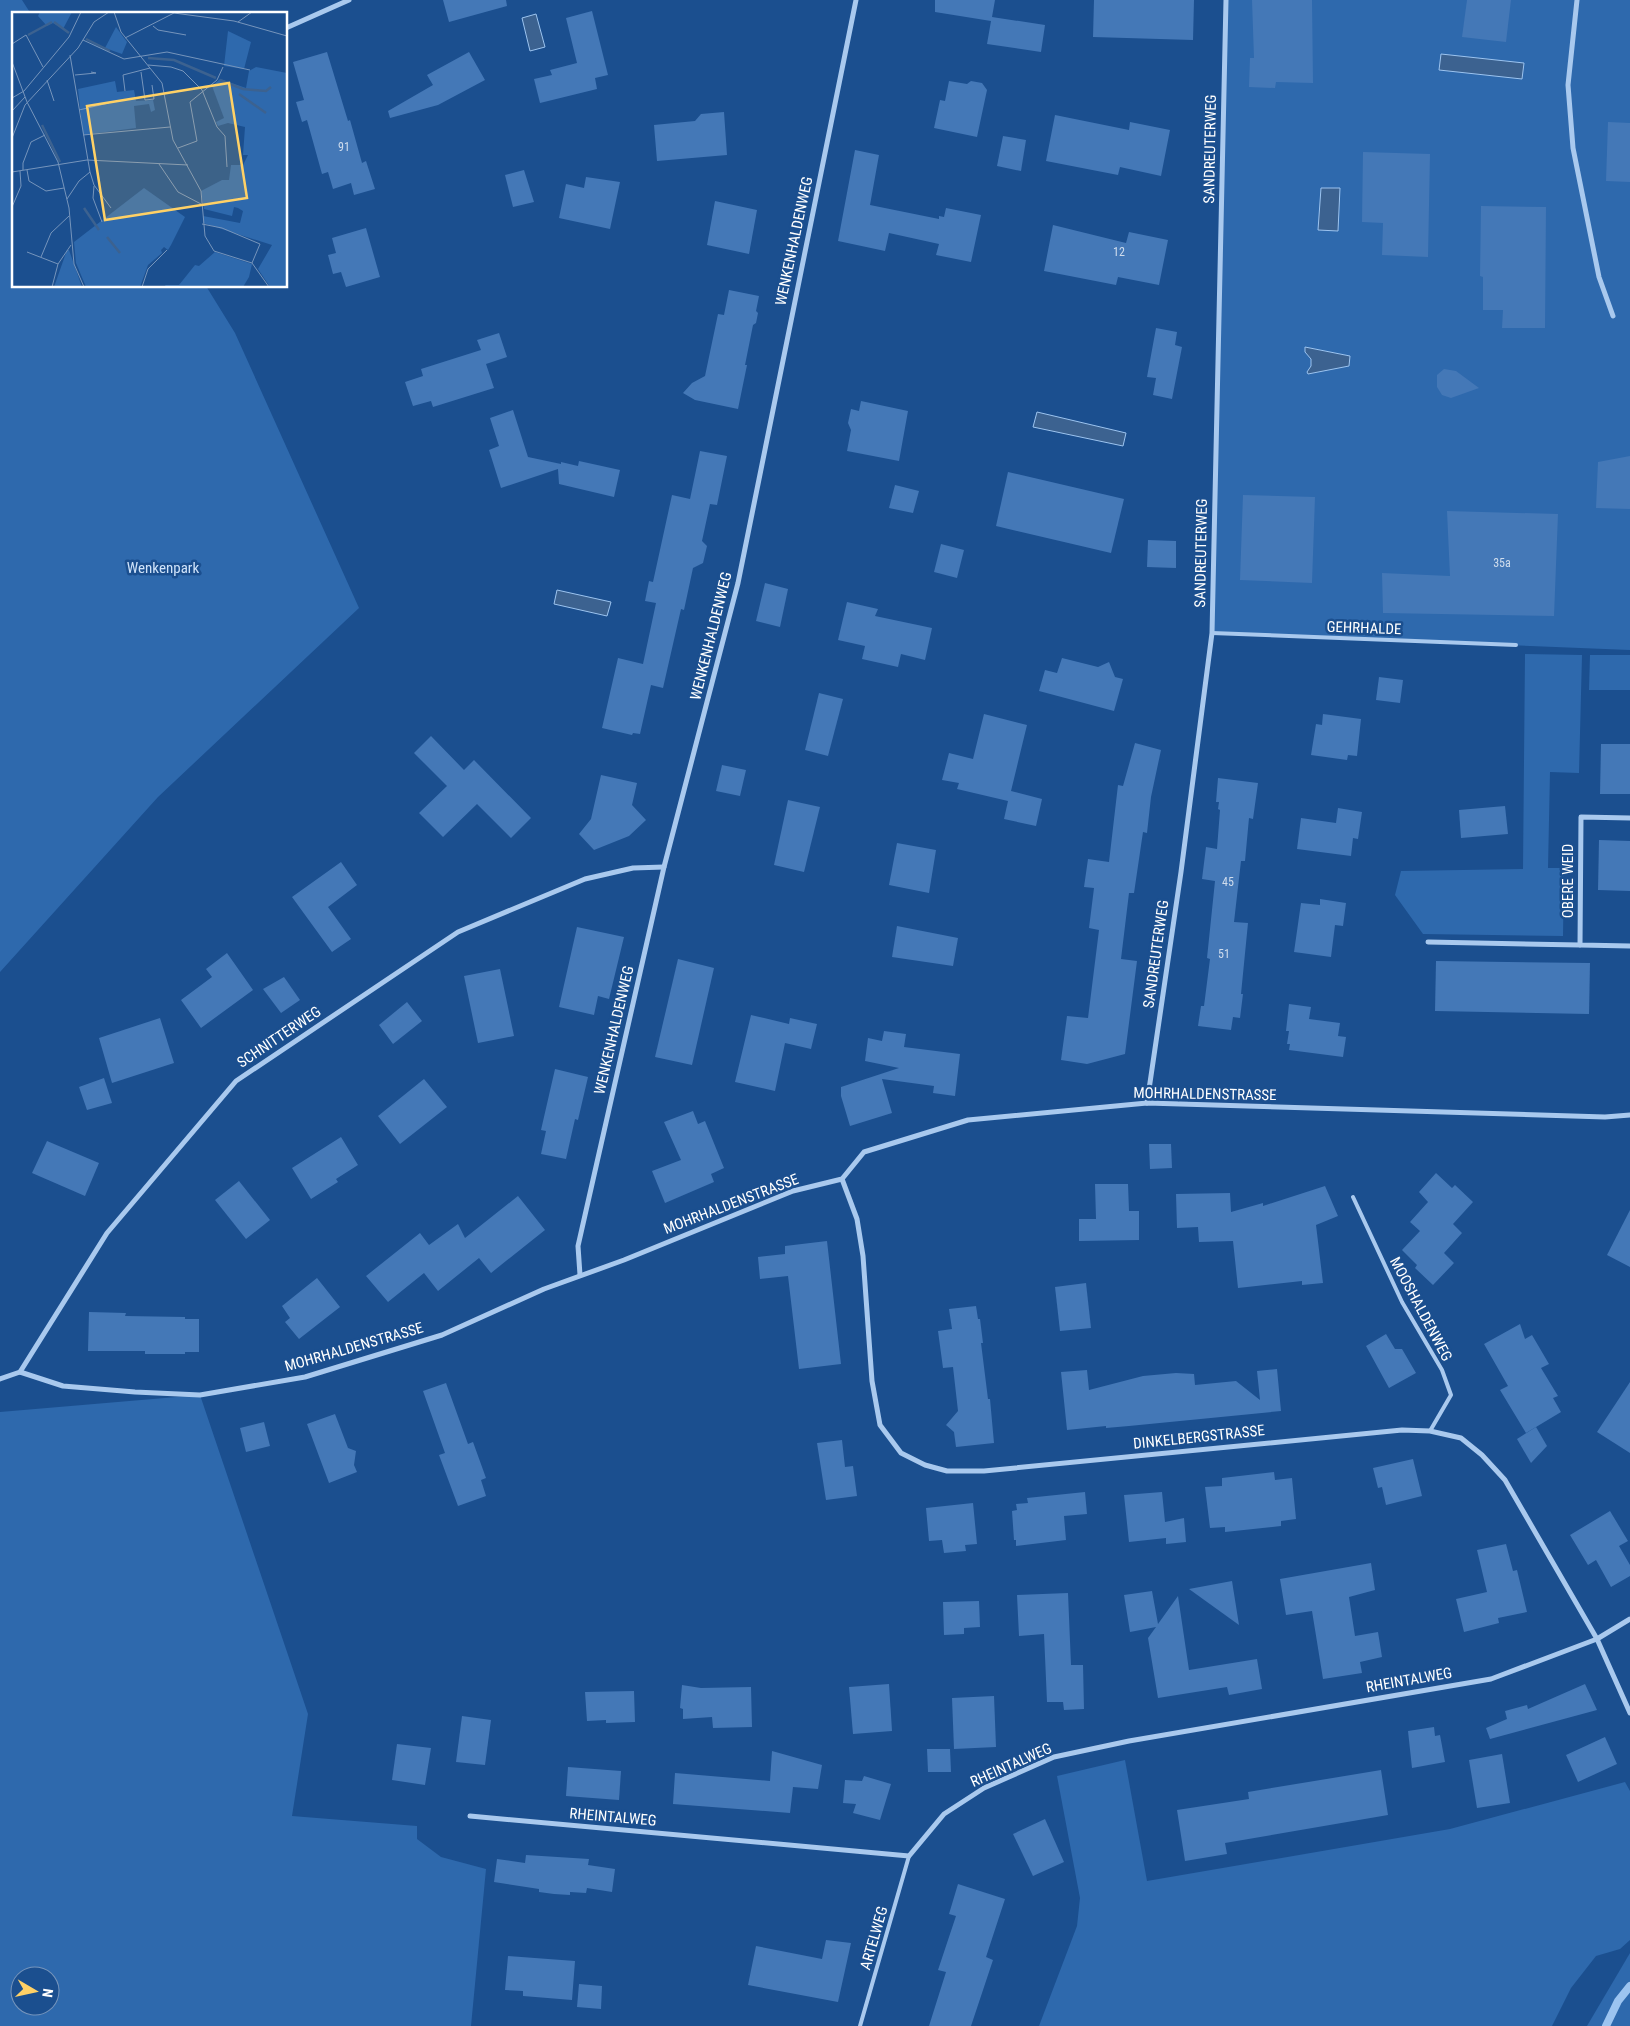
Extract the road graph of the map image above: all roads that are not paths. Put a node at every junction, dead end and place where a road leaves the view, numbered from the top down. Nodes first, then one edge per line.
1 (349, 0) edge
2 (856, 0) edge
3 (1226, 0) edge
4 (1577, 0) edge
5 (288, 27) edge
6 (1613, 316) dead end
7 (1212, 633) junction
8 (1516, 645) dead end
9 (1630, 818) edge
10 (664, 867) junction
11 (1428, 942) dead end
12 (1580, 945) junction
13 (1630, 946) edge
14 (1147, 1103) junction
15 (1630, 1115) edge
16 (842, 1179) junction
17 (1353, 1197) dead end
18 (580, 1275) junction
19 (20, 1372) junction
20 (0, 1379) edge
21 (1430, 1431) junction
22 (1630, 1619) edge
23 (1598, 1639) junction
24 (1630, 1713) edge
25 (470, 1816) dead end
26 (909, 1856) junction
27 (860, 2026) edge

1 - 5 street
2 - 10 street, WENKENHALDENWEG
3 - 7 street, SANDREUTERWEG
4 - 6 street
7 - 8 lane, GEHRHALDE
7 - 14 street, SANDREUTERWEG
9 - 12 street, OBERE WEID
10 - 18 street, WENKENHALDENWEG
10 - 19 street, SCHNITTERWEG
11 - 12 street
12 - 13 street
14 - 15 street, MOHRHALDENSTRASSE
14 - 16 street, MOHRHALDENSTRASSE
16 - 18 street, MOHRHALDENSTRASSE
16 - 21 street, DINKELBERGSTRASSE
17 - 21 lane, MOOSHALDENWEG
18 - 19 street, MOHRHALDENSTRASSE
19 - 20 street
21 - 23 street, DINKELBERGSTRASSE
22 - 23 street, RHEINTALWEG
23 - 24 street, DINKELBERGSTRASSE
23 - 26 street, RHEINTALWEG
25 - 26 street, RHEINTALWEG
26 - 27 lane, ARTELWEG

